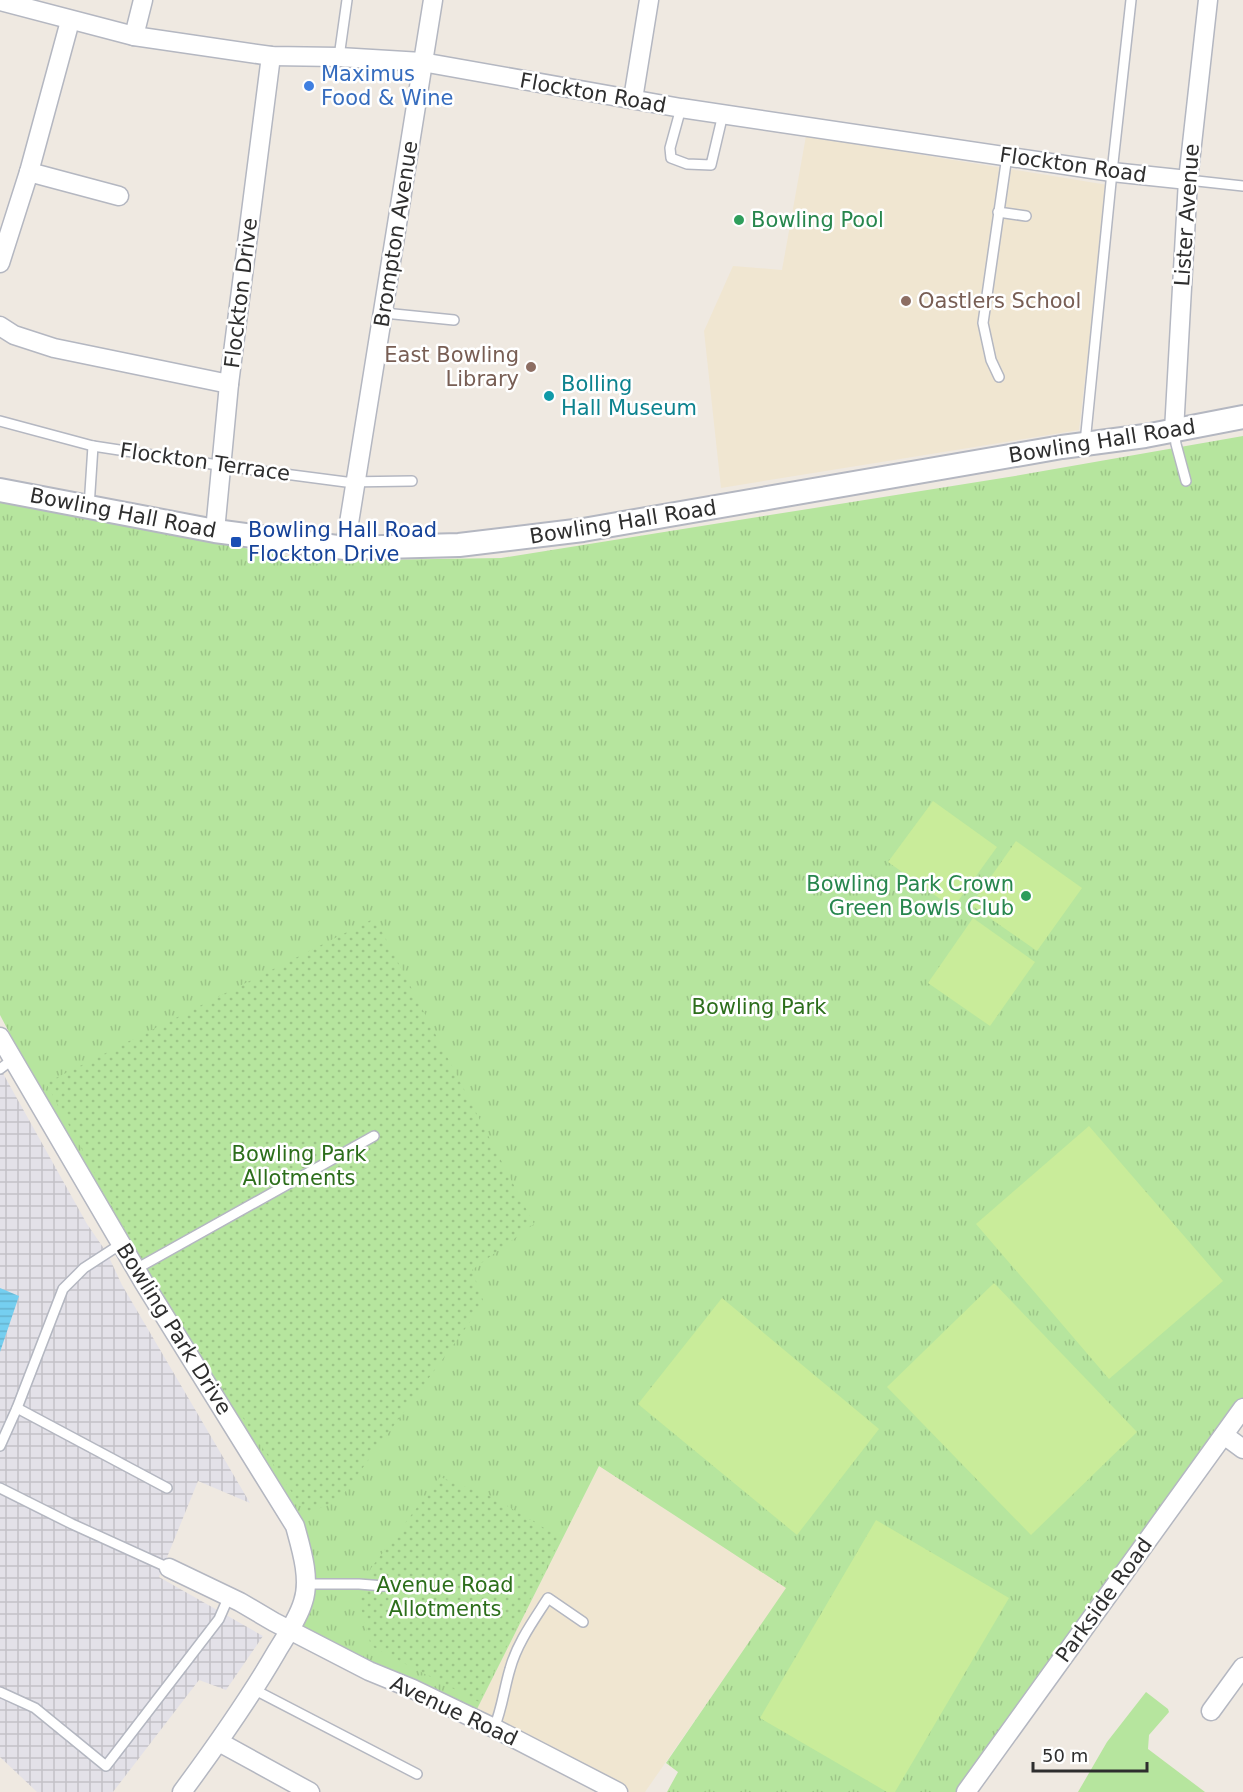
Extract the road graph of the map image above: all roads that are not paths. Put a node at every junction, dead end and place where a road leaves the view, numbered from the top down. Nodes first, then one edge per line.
1 (143, 0) edge
2 (347, 0) edge
3 (434, 0) edge
4 (650, 0) edge
5 (1131, 0) edge
6 (1208, 0) edge
7 (6, 2) edge
8 (70, 21) junction
9 (134, 36) junction
10 (271, 56) junction
11 (339, 57) junction
12 (422, 62) junction
13 (633, 99) junction
14 (681, 108) junction
15 (723, 114) junction
16 (1007, 156) junction
17 (29, 172) junction
18 (1112, 172) junction
19 (1188, 180) junction
20 (1243, 186) edge
21 (119, 196) dead end
22 (998, 212) junction
23 (1026, 216) dead end
24 (0, 263) edge
25 (384, 313) junction
26 (454, 320) dead end
27 (0, 326) edge
28 (999, 376) dead end
29 (229, 384) junction
30 (1243, 417) edge
31 (0, 421) edge
32 (1174, 431) junction
33 (1085, 443) junction
34 (93, 446) junction
35 (220, 465) junction
36 (412, 481) dead end
37 (1186, 481) dead end
38 (357, 482) junction
39 (0, 490) edge
40 (89, 507) junction
41 (215, 531) junction
42 (345, 548) junction
43 (0, 1037) edge
44 (7, 1064) edge
45 (374, 1136) dead end
46 (121, 1244) junction
47 (136, 1269) junction
48 (17, 1408) junction
49 (1243, 1408) edge
50 (1224, 1435) junction
51 (0, 1446) edge
52 (1243, 1449) edge
53 (0, 1488) edge
54 (167, 1488) dead end
55 (168, 1568) joint
56 (305, 1584) junction
57 (384, 1586) dead end
58 (229, 1596) junction
59 (583, 1622) dead end
60 (290, 1629) junction
61 (1243, 1668) edge
62 (255, 1690) junction
63 (0, 1692) edge
64 (1211, 1711) dead end
65 (494, 1728) junction
66 (219, 1742) junction
67 (417, 1774) dead end
68 (291, 1787) edge
69 (187, 1790) edge
70 (310, 1792) edge
71 (618, 1792) edge
72 (966, 1792) edge

1 - 9 street
2 - 11 lane
3 - 12 street, Brompton Avenue
4 - 13 street
5 - 18 lane
6 - 19 street, Lister Avenue
7 - 8 street, Flockton Road
8 - 9 street, Flockton Road
8 - 17 street
9 - 10 street, Flockton Road
10 - 11 street, Flockton Road
10 - 29 street, Flockton Drive
11 - 12 street, Flockton Road
12 - 13 street, Flockton Road
12 - 25 street, Brompton Avenue
13 - 14 street, Flockton Road
14 - 15 street, Flockton Road
14 - 15 lane
15 - 16 street, Flockton Road
16 - 18 street, Flockton Road
16 - 22 lane
17 - 21 street
17 - 24 street
18 - 19 street, Flockton Road
18 - 33 lane
19 - 20 lane
19 - 32 street, Lister Avenue
22 - 23 lane
22 - 28 lane
25 - 26 lane
25 - 38 street, Brompton Avenue
27 - 29 street
29 - 35 street, Flockton Drive
30 - 32 street, Bowling Hall Road
31 - 34 lane, Flockton Terrace
32 - 33 street, Bowling Hall Road
32 - 37 lane
33 - 42 street, Bowling Hall Road
34 - 35 lane, Flockton Terrace
34 - 40 lane
35 - 38 lane, Flockton Terrace
35 - 41 street, Flockton Drive
36 - 38 lane, Flockton Terrace
38 - 42 street, Brompton Avenue
39 - 40 street, Bowling Hall Road
40 - 41 street, Bowling Hall Road
41 - 42 street, Bowling Hall Road
43 - 44 street, Bowling Park Drive
44 - 46 street, Bowling Park Drive
45 - 47 lane
46 - 47 street, Bowling Park Drive
46 - 48 lane
47 - 56 street, Bowling Park Drive
48 - 51 lane
48 - 54 lane
49 - 50 street, Parkside Road
50 - 52 street
50 - 72 street, Parkside Road
53 - 55 lane
55 - 58 street, Avenue Road
56 - 57 lane
56 - 60 street, Bowling Park Drive
58 - 60 street, Avenue Road
58 - 63 lane
59 - 65 lane
60 - 62 street, Bowling Park Drive
60 - 65 street, Avenue Road
61 - 64 street
62 - 66 street, Bowling Park Drive
62 - 67 lane
65 - 71 street, Avenue Road
66 - 68 street
66 - 69 street, Bowling Park Drive
68 - 70 street

